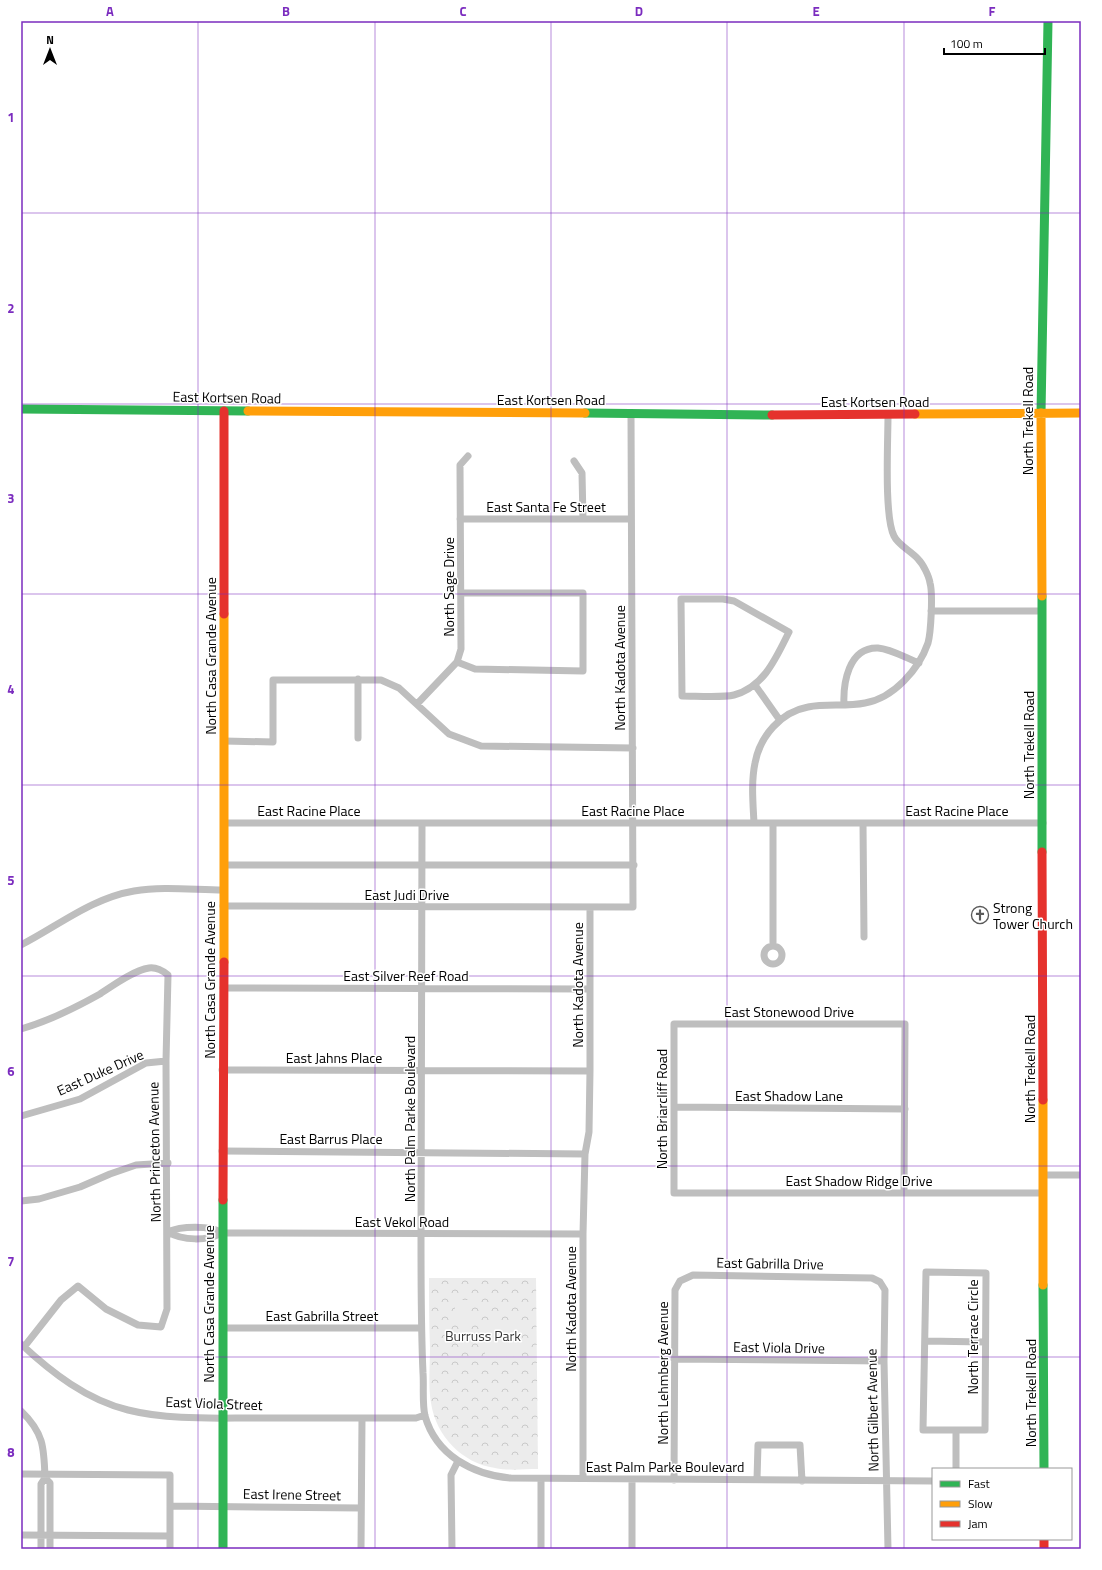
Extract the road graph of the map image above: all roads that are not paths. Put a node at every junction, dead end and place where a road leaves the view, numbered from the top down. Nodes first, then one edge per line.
1 (1048, 21) edge
2 (21, 409) edge
3 (224, 411) junction
4 (1081, 413) edge
5 (631, 414) junction
6 (1041, 414) junction
7 (888, 416) junction
8 (468, 456) dead end
9 (574, 460) dead end
10 (460, 519) junction
11 (583, 519) junction
12 (631, 519) junction
13 (461, 593) junction
14 (931, 611) junction
15 (1042, 611) junction
16 (457, 662) junction
17 (919, 663) junction
18 (358, 679) junction
19 (755, 685) junction
20 (417, 704) junction
21 (844, 705) junction
22 (779, 720) junction
23 (358, 738) dead end
24 (224, 741) junction
25 (633, 748) junction
26 (224, 823) junction
27 (422, 823) junction
28 (634, 823) junction
29 (754, 823) junction
30 (863, 823) junction
31 (1043, 823) junction
32 (773, 824) junction
33 (224, 864) junction
34 (422, 864) junction
35 (634, 865) junction
36 (224, 890) junction
37 (223, 906) junction
38 (422, 907) junction
39 (590, 908) junction
40 (864, 937) dead end
41 (21, 945) edge
42 (773, 946) dead end
43 (223, 988) junction
44 (422, 988) junction
45 (589, 989) junction
46 (674, 1024) joint
47 (21, 1029) edge
48 (166, 1061) junction
49 (222, 1070) junction
50 (422, 1070) junction
51 (590, 1071) junction
52 (674, 1107) junction
53 (904, 1109) junction
54 (21, 1116) edge
55 (222, 1151) junction
56 (422, 1151) junction
57 (585, 1154) junction
58 (168, 1162) junction
59 (1043, 1175) junction
60 (1081, 1176) edge
61 (674, 1193) joint
62 (904, 1193) junction
63 (1043, 1194) junction
64 (21, 1201) edge
65 (168, 1232) junction
66 (222, 1234) junction
67 (421, 1234) junction
68 (583, 1234) junction
69 (872, 1278) joint
70 (675, 1290) joint
71 (223, 1328) junction
72 (421, 1328) junction
73 (925, 1341) junction
74 (985, 1342) junction
75 (22, 1346) edge
76 (674, 1359) junction
77 (884, 1361) junction
78 (21, 1411) edge
79 (425, 1415) junction
80 (222, 1418) junction
81 (362, 1418) junction
82 (956, 1430) junction
83 (458, 1461) junction
84 (956, 1468) edge
85 (1044, 1468) edge
86 (21, 1474) edge
87 (45, 1476) junction
88 (583, 1478) junction
89 (541, 1479) junction
90 (632, 1480) junction
91 (674, 1480) junction
92 (757, 1480) junction
93 (802, 1481) junction
94 (932, 1481) edge
95 (887, 1482) junction
96 (170, 1506) junction
97 (223, 1506) junction
98 (361, 1508) junction
99 (21, 1535) edge
100 (41, 1535) junction
101 (50, 1535) junction
102 (170, 1536) junction
103 (41, 1549) edge
104 (50, 1549) edge
105 (170, 1549) edge
106 (223, 1549) edge
107 (361, 1549) edge
108 (452, 1549) edge
109 (541, 1549) edge
110 (632, 1549) edge
111 (888, 1549) edge

1 - 6 street, North Trekell Road
2 - 3 street, East Kortsen Road
3 - 5 street, East Kortsen Road
3 - 24 street, North Casa Grande Avenue
4 - 6 street, East Kortsen Road
5 - 7 street, East Kortsen Road
5 - 12 street, North Kadota Avenue
6 - 7 street, East Kortsen Road
6 - 15 street, North Trekell Road
7 - 14 street
8 - 10 street, North Sage Drive
9 - 11 street
10 - 11 street, East Santa Fe Street
10 - 13 street, North Sage Drive
11 - 12 street, East Santa Fe Street
12 - 25 street, North Kadota Avenue
13 - 16 street, North Sage Drive
13 - 16 street
14 - 15 street
14 - 17 street
15 - 31 street, North Trekell Road
16 - 20 street
17 - 21 street
17 - 21 street
18 - 20 street
18 - 23 street
18 - 24 street
19 - 19 street
19 - 22 street
20 - 25 street
21 - 22 street
22 - 29 street
24 - 26 street, North Casa Grande Avenue
25 - 28 street, North Kadota Avenue
26 - 27 street, East Racine Place
26 - 33 street, North Casa Grande Avenue
27 - 28 street, East Racine Place
27 - 34 street, North Palm Parke Boulevard
28 - 29 street, East Racine Place
28 - 35 street, North Kadota Avenue
29 - 32 street, East Racine Place
30 - 31 street, East Racine Place
30 - 32 street, East Racine Place
30 - 40 street
31 - 59 street, North Trekell Road
32 - 42 street
33 - 34 street
33 - 36 street, North Casa Grande Avenue
34 - 35 street
34 - 38 street, North Palm Parke Boulevard
35 - 39 street, North Kadota Avenue
36 - 37 street, North Casa Grande Avenue
36 - 41 street
37 - 38 street, East Judi Drive
37 - 43 street, North Casa Grande Avenue
38 - 39 street, East Judi Drive
38 - 44 street, North Palm Parke Boulevard
39 - 45 street, North Kadota Avenue
43 - 44 street, East Silver Reef Road
43 - 49 street, North Casa Grande Avenue
44 - 45 street, East Silver Reef Road
44 - 50 street, North Palm Parke Boulevard
45 - 51 street, North Kadota Avenue
46 - 52 street, North Briarcliff Road
46 - 53 street, East Stonewood Drive
47 - 48 street, North Princeton Avenue
48 - 54 street, East Duke Drive
48 - 58 street, North Princeton Avenue
49 - 50 street, East Jahns Place
49 - 55 street, North Casa Grande Avenue
50 - 51 street, East Jahns Place
50 - 56 street, North Palm Parke Boulevard
51 - 57 street, North Kadota Avenue
52 - 53 street, East Shadow Lane
52 - 61 street, North Briarcliff Road
53 - 62 street
55 - 56 street, East Barrus Place
55 - 66 street, North Casa Grande Avenue
56 - 57 street, East Barrus Place
56 - 67 street, North Palm Parke Boulevard
57 - 68 street, North Kadota Avenue
58 - 64 street
58 - 65 street, North Princeton Avenue
59 - 60 street
59 - 63 street, North Trekell Road
61 - 62 street, East Shadow Ridge Drive
62 - 63 street, East Shadow Ridge Drive
63 - 85 street, North Trekell Road
65 - 66 street, East Vekol Road
65 - 75 street, North Princeton Avenue
66 - 67 street, East Vekol Road
66 - 71 street, North Casa Grande Avenue
67 - 68 street, East Vekol Road
67 - 72 street, North Palm Parke Boulevard
68 - 88 street, North Kadota Avenue
69 - 70 street, East Gabrilla Drive
69 - 77 street, North Gilbert Avenue
70 - 76 street, North Lehmberg Avenue
71 - 72 street, East Gabrilla Street
71 - 80 street, North Casa Grande Avenue
72 - 79 street, North Palm Parke Boulevard
73 - 74 street
73 - 74 street, North Terrace Circle
73 - 82 street, North Terrace Circle
74 - 82 street, North Terrace Circle
75 - 80 street, East Viola Street
76 - 77 street, East Viola Drive
76 - 91 street, North Lehmberg Avenue
77 - 95 street, North Gilbert Avenue
78 - 87 street
79 - 81 street, East Viola Street
79 - 83 street, East Palm Parke Boulevard
80 - 81 street, East Viola Street
80 - 97 street, North Casa Grande Avenue
81 - 98 street
82 - 84 street
83 - 89 street, East Palm Parke Boulevard
83 - 108 street
86 - 87 street
87 - 96 street
87 - 100 street
87 - 101 street
88 - 89 street, East Palm Parke Boulevard
88 - 90 street, East Palm Parke Boulevard
89 - 109 street
90 - 91 street, East Palm Parke Boulevard
90 - 110 street
91 - 92 street, East Palm Parke Boulevard
92 - 93 street, East Palm Parke Boulevard
92 - 93 street
93 - 95 street, East Palm Parke Boulevard
94 - 95 street, East Palm Parke Boulevard
95 - 111 street, North Gilbert Avenue
96 - 97 street, East Irene Street
96 - 102 street
97 - 98 street, East Irene Street
97 - 106 street, North Casa Grande Avenue
98 - 107 street
99 - 100 street
100 - 101 street
100 - 103 street
101 - 102 street
101 - 104 street
102 - 105 street

